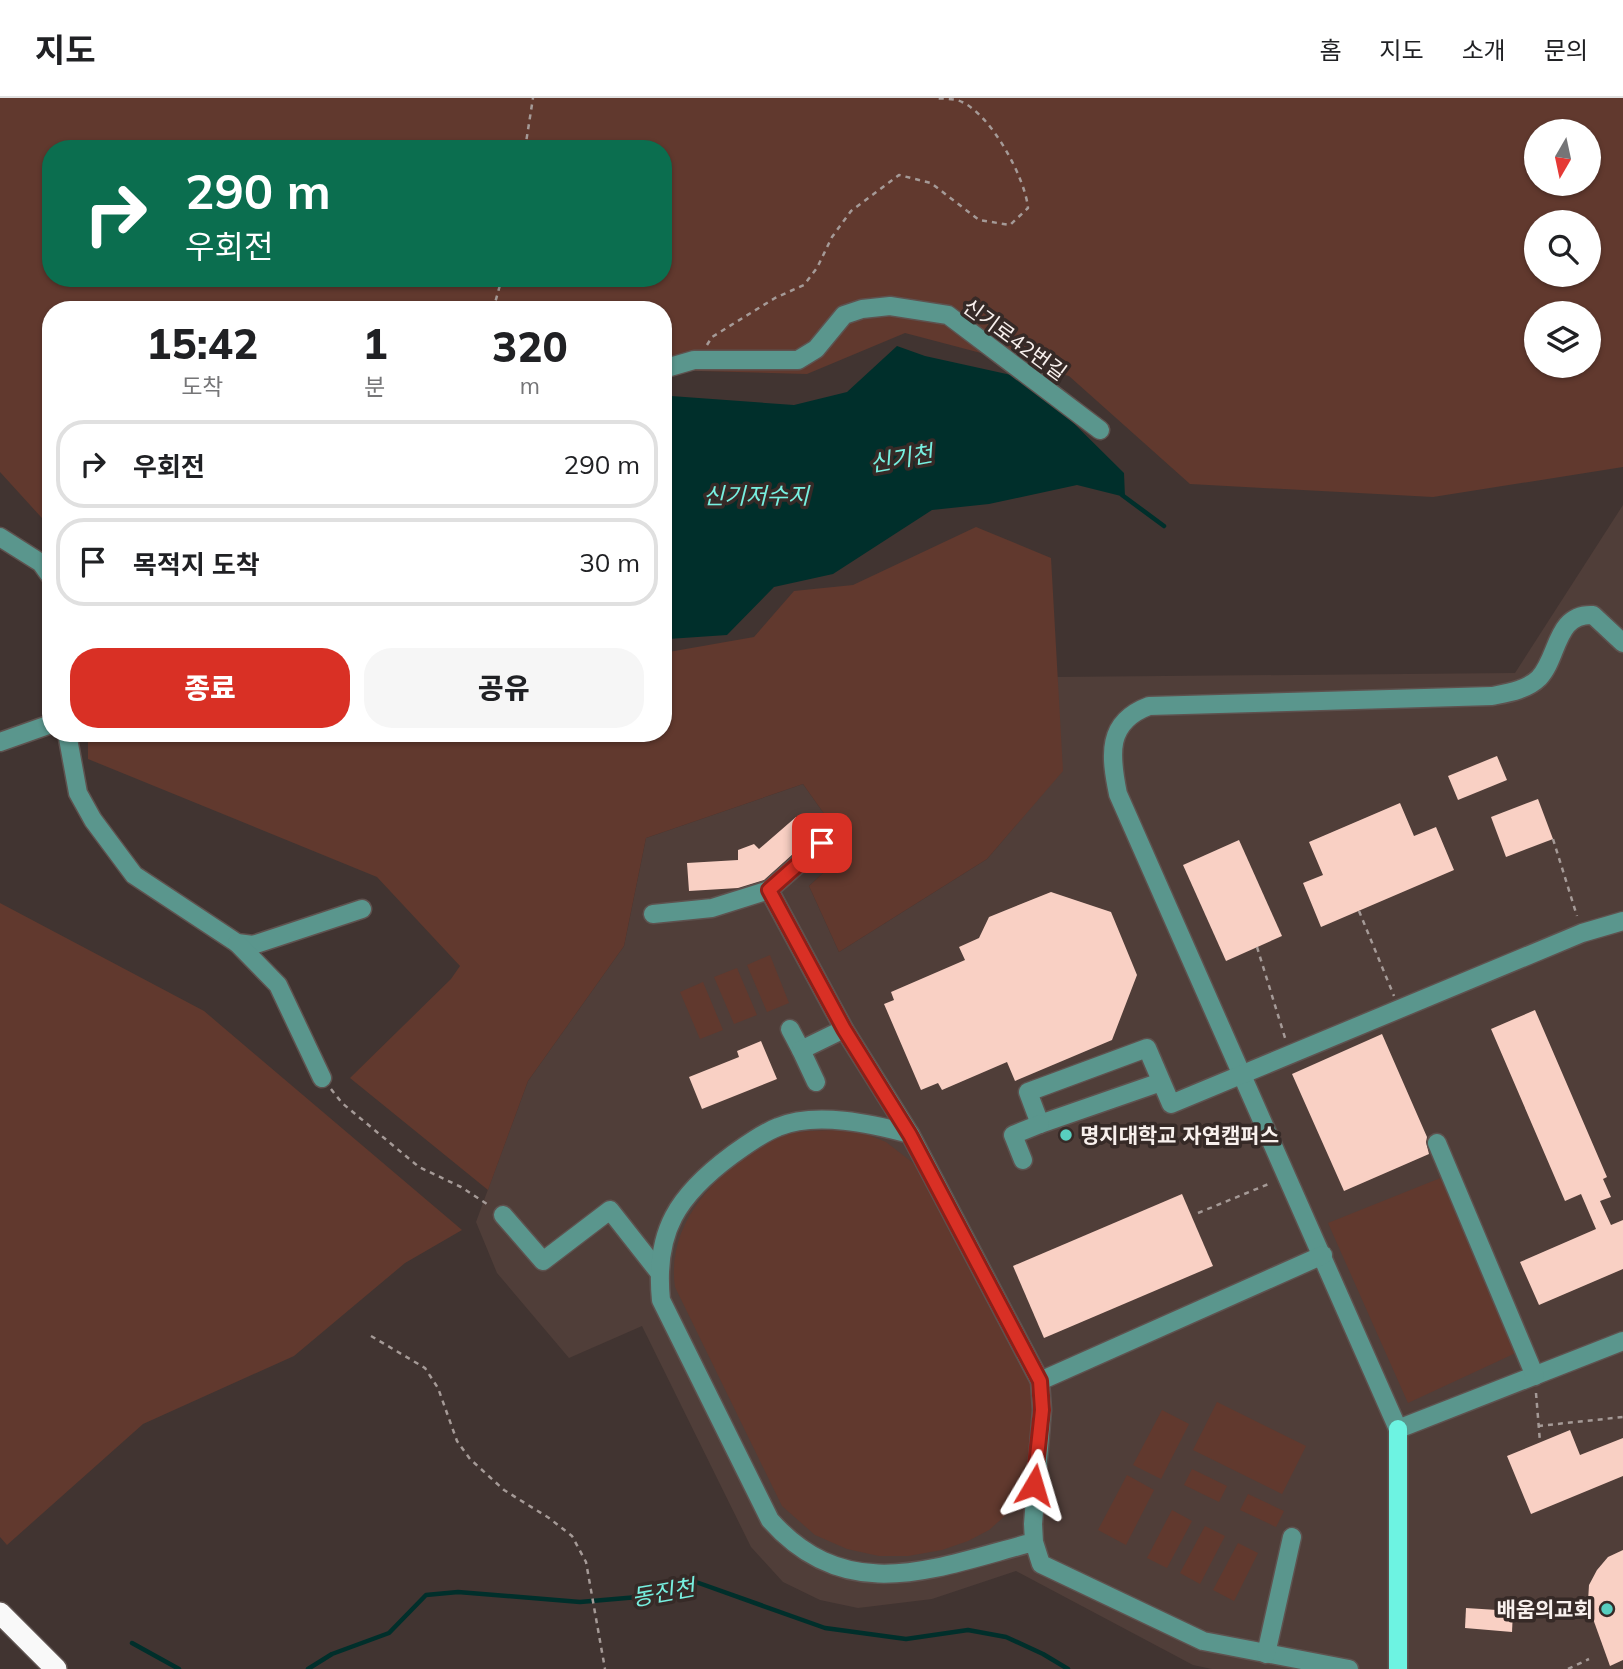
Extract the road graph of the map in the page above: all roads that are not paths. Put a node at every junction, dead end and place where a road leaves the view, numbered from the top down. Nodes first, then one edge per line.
1 (672, 367) edge
2 (1100, 430) dead end
3 (0, 537) edge
4 (42, 564) edge
5 (1623, 643) edge
6 (42, 727) edge
7 (0, 742) edge
8 (69, 742) edge
9 (822, 843) dead end
10 (769, 890) junction
11 (362, 909) dead end
12 (653, 914) dead end
13 (1623, 921) edge
14 (237, 943) junction
15 (790, 1029) dead end
16 (844, 1029) junction
17 (801, 1050) junction
18 (1241, 1074) junction
19 (322, 1078) road end
20 (816, 1082) dead end
21 (1161, 1082) junction
22 (1040, 1124) junction
23 (910, 1135) junction
24 (1437, 1143) dead end
25 (1023, 1160) dead end
26 (503, 1215) road end
27 (1323, 1255) junction
28 (658, 1271) junction
29 (1623, 1341) edge
30 (1535, 1376) junction
31 (1040, 1381) junction
32 (1398, 1429) junction
33 (1292, 1537) dead end
34 (1034, 1542) junction
35 (0, 1613) edge
36 (1266, 1654) junction
37 (56, 1669) edge
38 (1349, 1669) edge
39 (1398, 1669) edge

1 - 2 street, 신기로42번길
3 - 4 street
5 - 18 street
6 - 7 street
8 - 14 street
9 - 10 street
10 - 12 street
10 - 16 street
11 - 14 street
13 - 18 street
14 - 19 street
15 - 17 street
16 - 17 street
16 - 23 street
17 - 20 street
18 - 21 street
18 - 27 street
21 - 22 street
21 - 22 street
22 - 25 street
23 - 28 street
23 - 31 street
24 - 30 street
26 - 28 street
27 - 31 street
27 - 32 street
28 - 34 street
29 - 30 street
30 - 32 street
31 - 34 street
32 - 39 main road
33 - 36 street
34 - 36 street
35 - 37 highway
36 - 38 street

